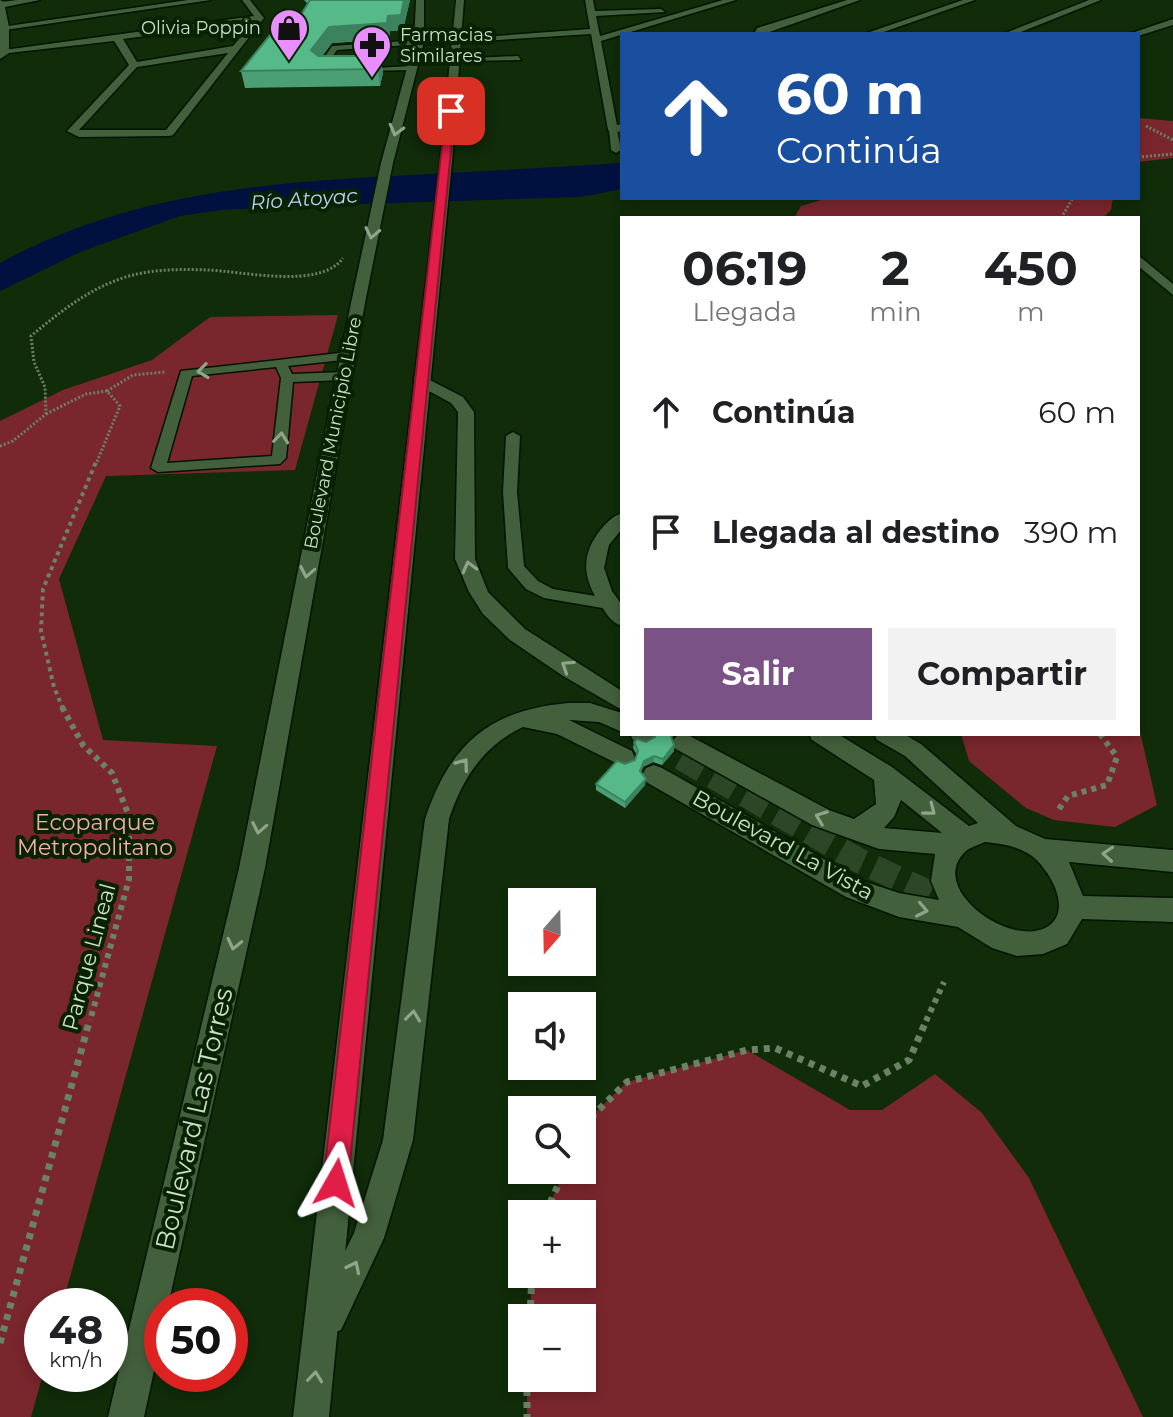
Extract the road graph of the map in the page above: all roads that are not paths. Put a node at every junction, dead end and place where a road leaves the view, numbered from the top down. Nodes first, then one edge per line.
1 (36, 0) edge
2 (207, 0) edge
3 (246, 0) edge
4 (420, 0) edge
5 (460, 0) edge
6 (589, 0) edge
7 (688, 0) edge
8 (732, 0) edge
9 (856, 0) edge
10 (971, 0) edge
11 (1077, 0) edge
12 (1094, 1) edge
13 (0, 4) edge
14 (694, 11) junction
15 (260, 18) junction
16 (1173, 22) edge
17 (5, 27) junction
18 (594, 27) junction
19 (760, 32) edge
20 (875, 32) edge
21 (1013, 32) edge
22 (1140, 32) edge
23 (457, 35) junction
24 (420, 37) junction
25 (118, 39) junction
26 (620, 45) edge
27 (234, 49) junction
28 (2, 54) edge
29 (518, 58) dead end
30 (455, 59) junction
31 (134, 65) junction
32 (412, 68) junction
33 (339, 69) edge
34 (352, 69) edge
35 (618, 128) edge
36 (616, 150) dead end
37 (1140, 261) edge
38 (1173, 291) edge
39 (280, 362) junction
40 (346, 366) junction
41 (287, 378) junction
42 (420, 380) junction
43 (513, 436) dead end
44 (620, 521) edge
45 (608, 603) junction
46 (620, 617) edge
47 (620, 701) edge
48 (525, 718) junction
49 (620, 722) edge
50 (823, 736) edge
51 (888, 736) edge
52 (682, 742) dead end
53 (624, 758) dead end
54 (884, 774) junction
55 (654, 775) dead end
56 (856, 829) junction
57 (1007, 833) junction
58 (957, 841) junction
59 (1042, 849) junction
60 (1173, 861) edge
61 (252, 868) joint
62 (1073, 907) junction
63 (1173, 910) edge
64 (962, 916) junction
65 (319, 1337) junction
66 (126, 1417) edge
67 (311, 1417) edge

1 - 13 street
2 - 17 street
3 - 15 street
4 - 24 street, Boulevard Municipio Libre
5 - 23 street
6 - 18 street
7 - 14 street
8 - 14 street
9 - 19 street
10 - 20 street
11 - 12 street
12 - 21 street
13 - 17 street
14 - 18 street
14 - 18 street
15 - 25 street
15 - 27 street
16 - 22 street
17 - 28 street
18 - 23 street
18 - 26 street
18 - 35 street
23 - 24 street
23 - 30 street
24 - 32 street, Boulevard Municipio Libre
24 - 33 lane
25 - 28 street
25 - 31 street
27 - 31 street
27 - 31 street
29 - 30 lane
30 - 42 street
32 - 34 lane
32 -> 40 street, Boulevard Municipio Libre
35 - 36 lane
37 - 38 street
39 - 40 lane
39 - 41 lane
39 -> 41 lane
40 - 41 lane
40 -> 61 street, Boulevard Municipio Libre
47 -> 42 street
42 - 65 street
43 - 45 lane
44 - 45 street
45 - 46 street
48 - 49 street
48 - 53 street
65 -> 48 street
50 - 54 street
51 - 57 street
56 -> 52 street, Boulevard La Vista
54 - 56 street
54 -> 58 street
55 -> 64 street, Boulevard La Vista
56 - 58 street, Boulevard La Vista
57 - 58 street
57 - 59 street
58 - 64 street
60 -> 59 street
59 - 62 street
61 -> 66 street, Boulevard Las Torres
62 - 63 street
62 - 64 street
67 -> 65 street

